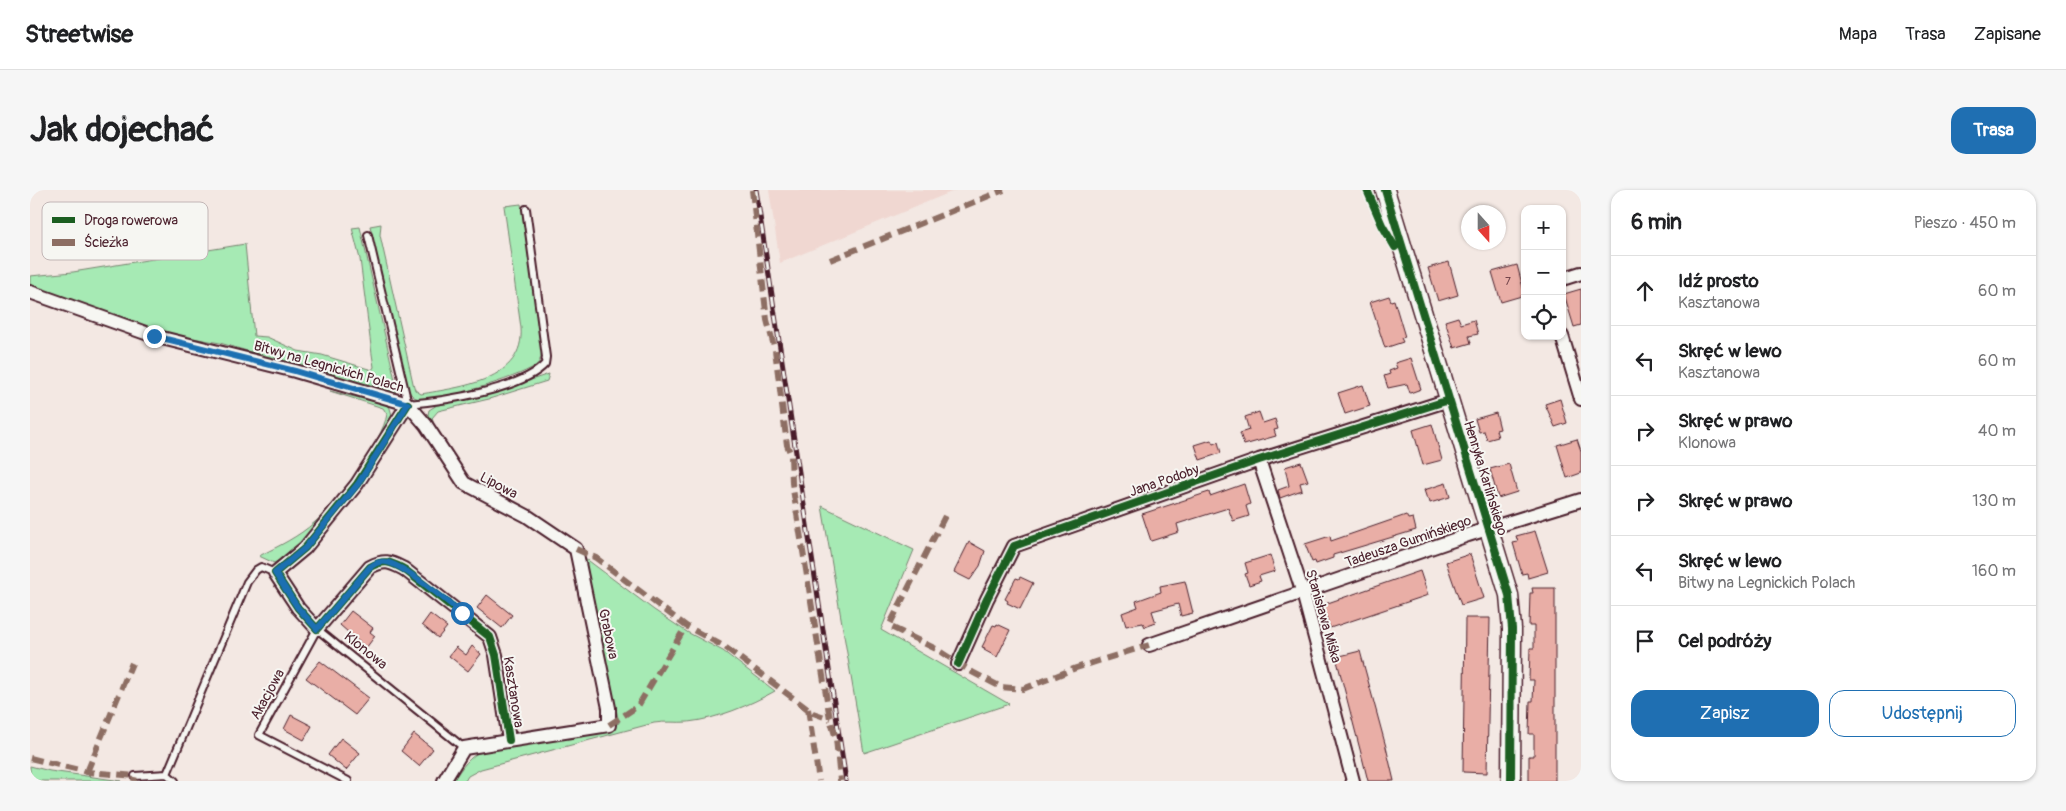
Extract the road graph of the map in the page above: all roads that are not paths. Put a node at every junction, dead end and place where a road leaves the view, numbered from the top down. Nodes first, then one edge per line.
1 (1385, 190) edge
2 (526, 209) dead end
3 (368, 235) dead end
4 (1581, 273) edge
5 (1566, 278) edge
6 (30, 292) edge
7 (1563, 340) edge
8 (1581, 399) edge
9 (1449, 400) junction
10 (408, 404) junction
11 (1259, 460) junction
12 (1581, 500) edge
13 (1489, 529) junction
14 (576, 549) joint
15 (275, 573) junction
16 (1303, 593) junction
17 (317, 629) junction
18 (1149, 645) dead end
19 (958, 664) dead end
20 (509, 740) junction
21 (464, 748) junction
22 (167, 774) junction
23 (135, 776) dead end
24 (175, 781) edge
25 (348, 781) edge
26 (444, 781) edge
27 (1353, 781) edge
28 (1511, 781) edge

1 - 9 street, Henryka Karlińskiego
2 - 10 lane, Bitwy na Legnickich Polach
3 - 10 lane
4 - 5 street
6 - 10 street, Bitwy na Legnickich Polach
7 - 8 street
9 - 11 street, Jana Podoby
9 - 13 street, Henryka Karlińskiego
10 - 14 street, Lipowa
10 - 15 street
11 - 16 street, Stanisława Miśka
11 - 19 street, Jana Podoby
12 - 13 street, Tadeusza Gumińskiego
13 - 16 street, Tadeusza Gumińskiego
13 - 28 street, Henryka Karlińskiego
14 - 20 street, Grabowa
15 - 17 street, Klonowa
15 - 22 lane
16 - 18 street, Tadeusza Gumińskiego
16 - 27 street, Stanisława Miśka
17 - 20 street, Kasztanowa
17 - 21 lane, Klonowa
17 - 25 lane, Akacjowa
20 - 21 street
21 - 26 street
22 - 23 lane
22 - 24 lane

